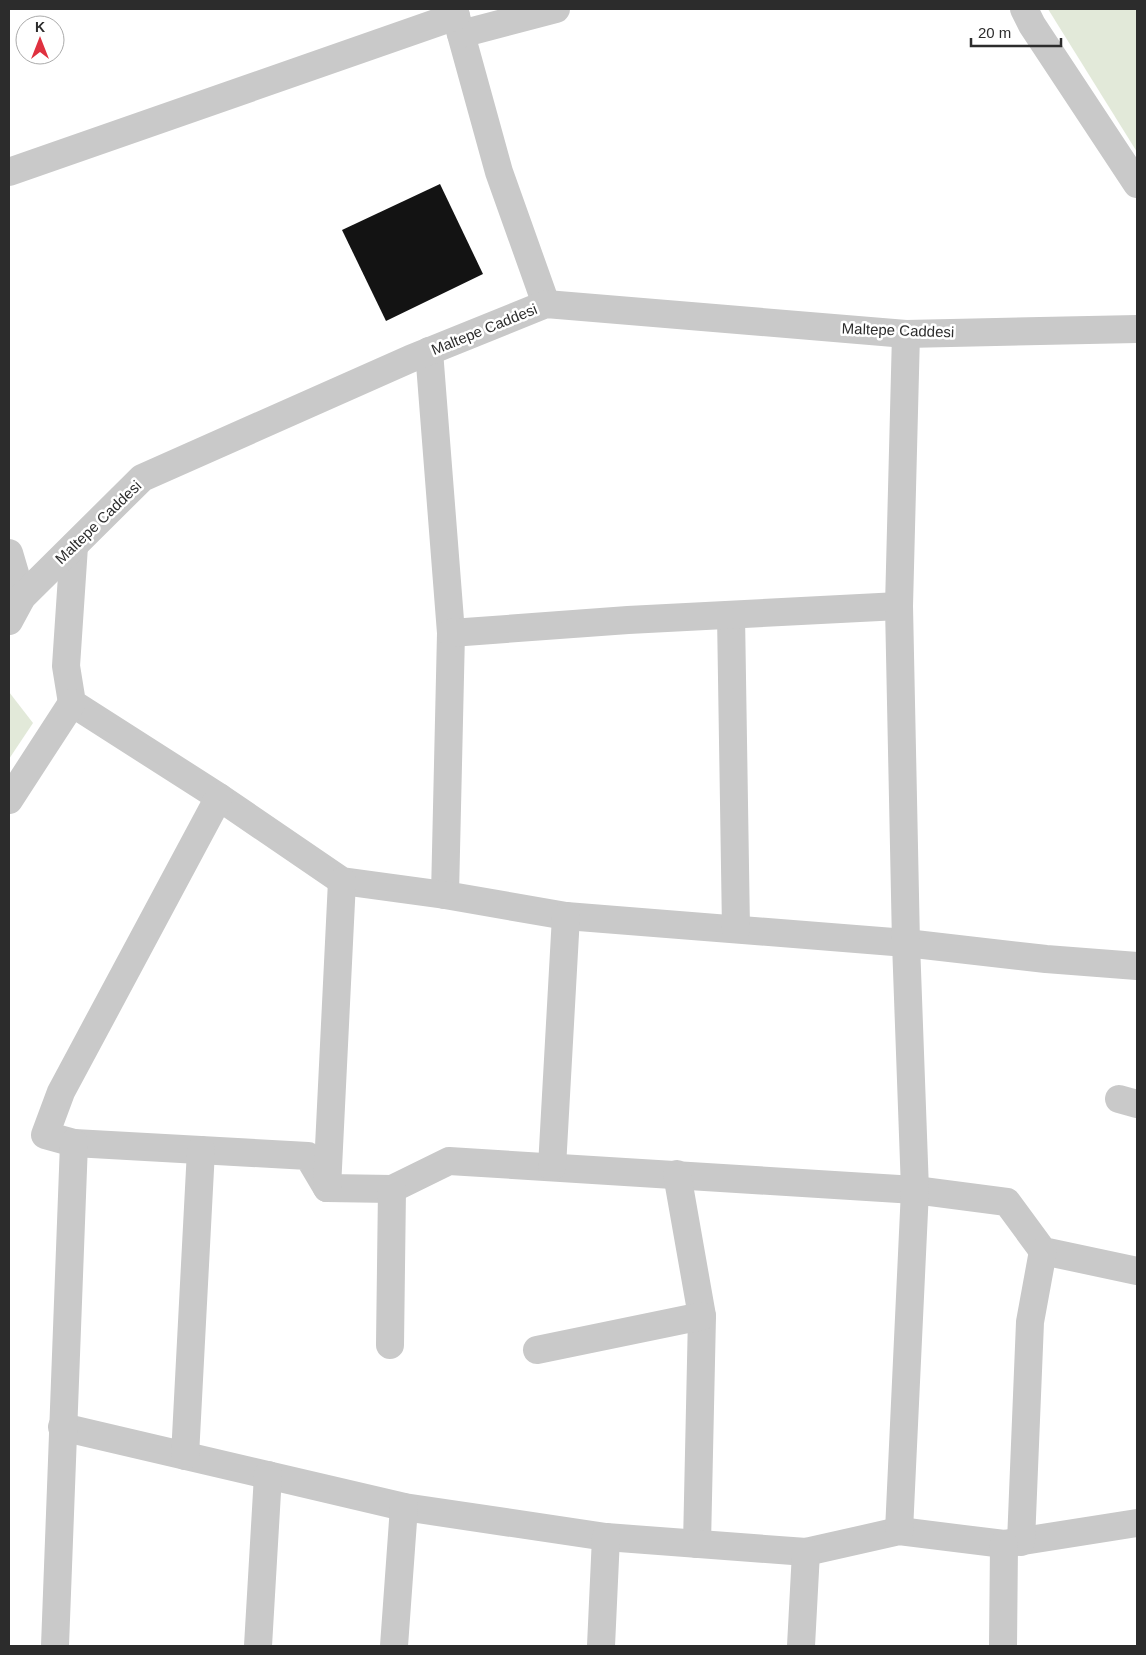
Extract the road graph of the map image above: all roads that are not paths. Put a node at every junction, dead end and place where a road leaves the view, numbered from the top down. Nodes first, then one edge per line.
1 (556, 9) edge
2 (1024, 9) edge
3 (457, 20) edge
4 (9, 172) edge
5 (1137, 184) edge
6 (546, 304) junction
7 (1137, 329) edge
8 (906, 334) junction
9 (429, 351) junction
10 (74, 546) junction
11 (9, 553) edge
12 (22, 597) junction
13 (899, 606) junction
14 (731, 615) junction
15 (9, 621) edge
16 (452, 633) junction
17 (72, 703) junction
18 (220, 797) junction
19 (9, 800) edge
20 (342, 881) junction
21 (445, 895) junction
22 (566, 916) junction
23 (736, 929) junction
24 (906, 943) junction
25 (1137, 966) edge
26 (74, 1143) junction
27 (201, 1150) junction
28 (552, 1167) junction
29 (677, 1174) junction
30 (327, 1188) junction
31 (392, 1189) junction
32 (915, 1190) junction
33 (1043, 1251) junction
34 (1137, 1271) edge
35 (702, 1316) junction
36 (390, 1345) dead end
37 (537, 1350) dead end
38 (62, 1427) junction
39 (185, 1456) junction
40 (268, 1475) junction
41 (404, 1507) junction
42 (1137, 1522) edge
43 (899, 1531) junction
44 (606, 1537) junction
45 (1013, 1543) junction
46 (697, 1544) junction
47 (806, 1552) junction
48 (55, 1646) edge
49 (258, 1646) edge
50 (394, 1646) edge
51 (601, 1646) edge
52 (801, 1646) edge
53 (1003, 1646) edge

1 - 3 street
2 - 5 street
3 - 4 street
3 - 6 street
6 - 8 street, Maltepe Caddesi
6 - 9 street, Maltepe Caddesi
7 - 8 street, Maltepe Caddesi
8 - 13 street
9 - 10 street, Maltepe Caddesi
9 - 16 street
10 - 12 street, Maltepe Caddesi
10 - 17 street
11 - 12 street
12 - 15 street, Maltepe Caddesi
13 - 14 street
13 - 24 street
14 - 16 street
14 - 23 street
16 - 21 street
17 - 18 street
17 - 19 street
18 - 20 street
18 - 26 street
20 - 21 street
20 - 30 street
21 - 22 street
22 - 23 street
22 - 28 street
23 - 24 street
24 - 25 street
24 - 32 street
26 - 27 street
26 - 38 street
27 - 30 street
27 - 39 street
28 - 29 street
28 - 31 street
29 - 32 street
29 - 35 street
30 - 31 street
31 - 36 street
32 - 33 street
32 - 43 street
33 - 34 street
33 - 45 street
35 - 37 street
35 - 46 street
38 - 39 street
38 - 48 street
39 - 40 street
40 - 41 street
40 - 49 street
41 - 44 street
41 - 50 street
42 - 45 street
43 - 45 street
43 - 47 street
44 - 46 street
44 - 51 street
45 - 53 street
46 - 47 street
47 - 52 street

